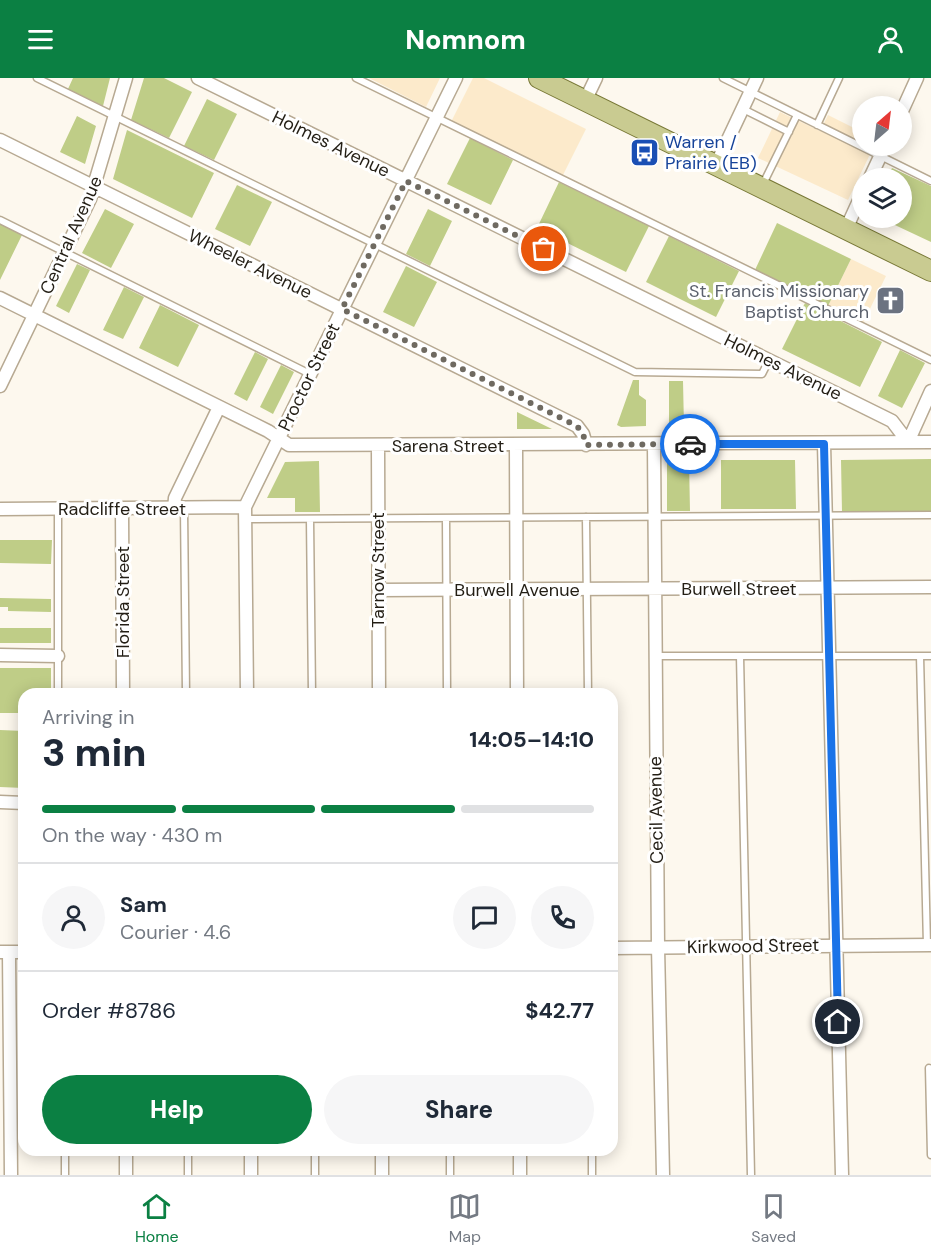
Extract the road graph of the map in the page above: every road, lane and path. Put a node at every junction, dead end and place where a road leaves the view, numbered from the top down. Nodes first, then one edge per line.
1 (37, 78) edge
2 (126, 78) edge
3 (198, 78) edge
4 (356, 78) edge
5 (456, 78) edge
6 (539, 78) edge
7 (596, 78) edge
8 (723, 78) edge
9 (757, 78) edge
10 (839, 78) edge
11 (917, 78) edge
12 (750, 92) junction
13 (909, 96) edge
14 (585, 101) junction
15 (742, 108) junction
16 (797, 115) junction
17 (115, 116) junction
18 (437, 118) junction
19 (817, 125) junction
20 (789, 132) junction
21 (852, 139) edge
22 (0, 140) edge
23 (891, 156) edge
24 (716, 165) junction
25 (406, 181) junction
26 (931, 181) edge
27 (95, 187) junction
28 (761, 187) junction
29 (852, 216) edge
30 (0, 220) edge
31 (846, 230) junction
32 (374, 245) junction
33 (66, 252) junction
34 (931, 272) edge
35 (0, 298) edge
36 (342, 309) junction
37 (35, 315) junction
38 (769, 360) junction
39 (931, 360) edge
40 (310, 374) junction
41 (0, 386) edge
42 (931, 391) edge
43 (219, 407) junction
44 (278, 438) junction
45 (908, 442) junction
46 (931, 442) edge
47 (654, 444) junction
48 (824, 444) junction
49 (586, 445) junction
50 (378, 446) junction
51 (516, 446) junction
52 (0, 509) edge
53 (58, 509) junction
54 (122, 509) junction
55 (179, 509) junction
56 (245, 513) junction
57 (931, 515) edge
58 (826, 516) junction
59 (378, 517) junction
60 (516, 517) junction
61 (586, 517) junction
62 (654, 517) junction
63 (446, 518) junction
64 (310, 519) junction
65 (931, 587) edge
66 (827, 588) junction
67 (447, 589) junction
68 (516, 589) junction
69 (655, 589) junction
70 (379, 590) junction
71 (587, 590) junction
72 (0, 655) edge
73 (58, 656) junction
74 (655, 656) junction
75 (740, 656) junction
76 (830, 656) junction
77 (920, 656) junction
78 (931, 656) edge
79 (58, 688) edge
80 (123, 688) edge
81 (186, 688) edge
82 (248, 688) edge
83 (312, 688) edge
84 (379, 688) edge
85 (447, 688) edge
86 (517, 688) edge
87 (588, 688) edge
88 (0, 802) edge
89 (18, 803) edge
90 (837, 945) junction
91 (929, 945) edge
92 (745, 946) junction
93 (658, 947) junction
94 (618, 948) edge
95 (4, 952) edge
96 (929, 1068) dead end
97 (931, 1155) edge
98 (65, 1156) edge
99 (126, 1156) edge
100 (188, 1156) edge
101 (250, 1156) edge
102 (315, 1156) edge
103 (382, 1156) edge
104 (450, 1156) edge
105 (520, 1156) edge
106 (592, 1156) edge
107 (11, 1175) edge
108 (65, 1175) edge
109 (126, 1175) edge
110 (188, 1175) edge
111 (251, 1175) edge
112 (315, 1175) edge
113 (382, 1175) edge
114 (450, 1175) edge
115 (520, 1175) edge
116 (592, 1175) edge
117 (663, 1175) edge
118 (750, 1175) edge
119 (842, 1175) edge

1 - 17 lane
2 - 17 street, Central Avenue
3 - 25 street, Holmes Avenue
4 - 18 lane
5 - 18 street, Proctor Street
6 - 14 main road
7 - 14 street
8 - 12 lane
9 - 12 street
10 - 19 lane
11 - 13 street
12 - 15 street
12 - 16 lane
14 - 24 main road
15 - 20 lane
15 - 24 street
16 - 19 lane
16 - 20 lane
17 - 27 street, Central Avenue
17 - 32 lane
18 - 25 street, Proctor Street
18 - 39 lane
19 - 21 lane
20 - 28 lane
22 - 27 street, Wheeler Avenue
23 - 26 lane
24 - 28 main road
25 - 32 street, Proctor Street
25 - 38 street, Holmes Avenue
27 - 33 street, Central Avenue
27 - 36 street, Wheeler Avenue
28 - 31 main road
29 - 31 street
30 - 33 lane
31 - 34 main road
32 - 36 street, Proctor Street
32 - 38 lane
33 - 37 street, Central Avenue
33 - 40 lane
35 - 37 street, Sarena Street
36 - 40 street, Proctor Street
36 - 49 street, Wheeler Avenue
37 - 41 street, Central Avenue
37 - 43 street, Sarena Street
38 - 45 street, Holmes Avenue
40 - 44 street, Proctor Street
42 - 45 street
43 - 44 street, Sarena Street
43 - 55 street
44 - 50 street, Sarena Street
44 - 56 street, Proctor Street
45 - 46 street, Sarena Street
45 - 48 street, Sarena Street
47 - 48 street, Sarena Street
47 - 49 street, Sarena Street
47 - 62 street, Cecil Avenue
48 - 58 street
49 - 51 street, Sarena Street
50 - 51 street, Sarena Street
50 - 59 street, Tarnow Street
51 - 60 street
52 - 53 street, Radcliffe Street
53 - 54 street, Radcliffe Street
53 - 73 lane
54 - 55 street, Radcliffe Street
54 - 80 street, Florida Street
55 - 56 street, Radcliffe Street
55 - 81 lane
56 - 64 lane
56 - 82 street, Proctor Street
57 - 58 lane
58 - 62 lane
58 - 66 street
59 - 63 lane
59 - 64 lane
59 - 70 street, Tarnow Street
60 - 61 lane
60 - 63 lane
60 - 68 street
61 - 62 lane
61 - 71 lane
62 - 69 street, Cecil Avenue
63 - 67 lane
64 - 83 lane
65 - 66 street, Burwell Street
66 - 69 street, Burwell Street
66 - 76 street
67 - 68 street, Burwell Avenue
67 - 70 street, Burwell Avenue
67 - 85 lane
68 - 71 street, Burwell Avenue
68 - 86 street
69 - 71 street, Burwell Avenue
69 - 74 street, Cecil Avenue
70 - 84 street, Tarnow Street
71 - 87 lane
72 - 73 street
73 - 79 lane
74 - 75 lane
74 - 93 street, Cecil Avenue
75 - 76 lane
75 - 92 lane
76 - 77 lane
76 - 90 street
77 - 78 lane
77 - 91 lane
88 - 89 street
90 - 91 street, Kirkwood Street
90 - 92 street, Kirkwood Street
90 - 119 street
92 - 93 street, Kirkwood Street
92 - 118 lane
93 - 94 street, Kirkwood Street
93 - 117 street, Cecil Avenue
95 - 107 street
96 - 97 lane
98 - 108 lane
99 - 109 street
100 - 110 lane
101 - 111 street
102 - 112 lane
103 - 113 street
104 - 114 lane
105 - 115 street
106 - 116 lane

